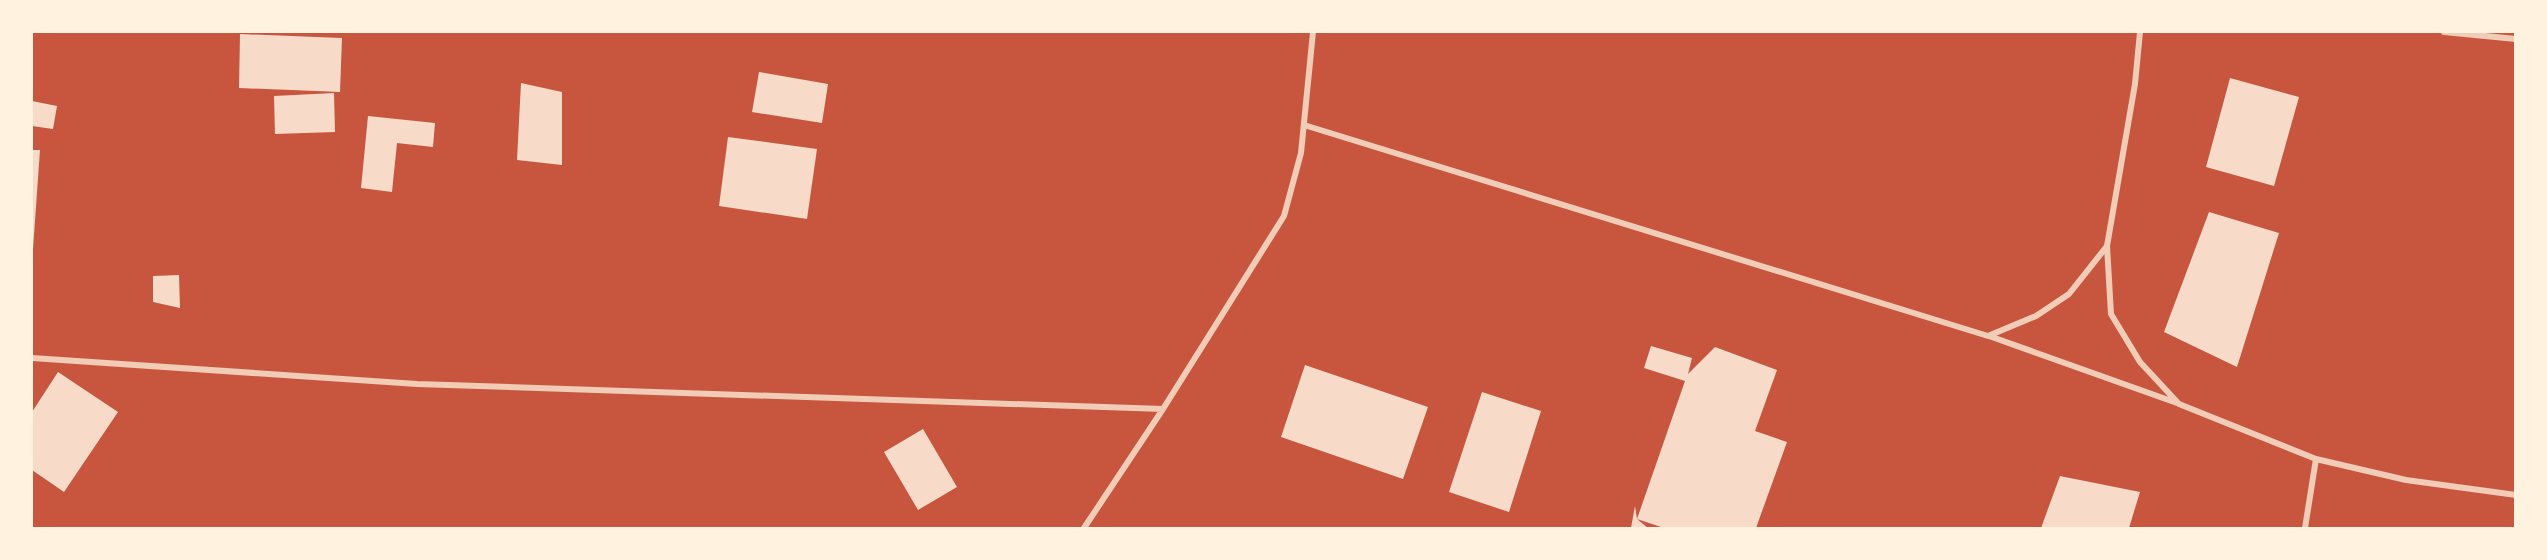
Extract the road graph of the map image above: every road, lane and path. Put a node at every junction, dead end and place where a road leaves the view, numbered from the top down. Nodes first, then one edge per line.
1 (1313, 32) edge
2 (2140, 32) edge
3 (2444, 32) edge
4 (2516, 39) edge
5 (1304, 125) junction
6 (2107, 246) junction
7 (1988, 336) junction
8 (32, 358) edge
9 (2179, 404) junction
10 (1163, 409) junction
11 (2316, 459) junction
12 (2516, 495) edge
13 (1084, 528) edge
14 (2305, 528) edge

1 - 5 street
2 - 6 street
3 - 4 street
5 - 7 street
5 - 10 street
6 - 7 street
6 - 9 street
7 - 9 street
8 - 10 street
9 - 11 street
10 - 13 street
11 - 12 street
11 - 14 street

